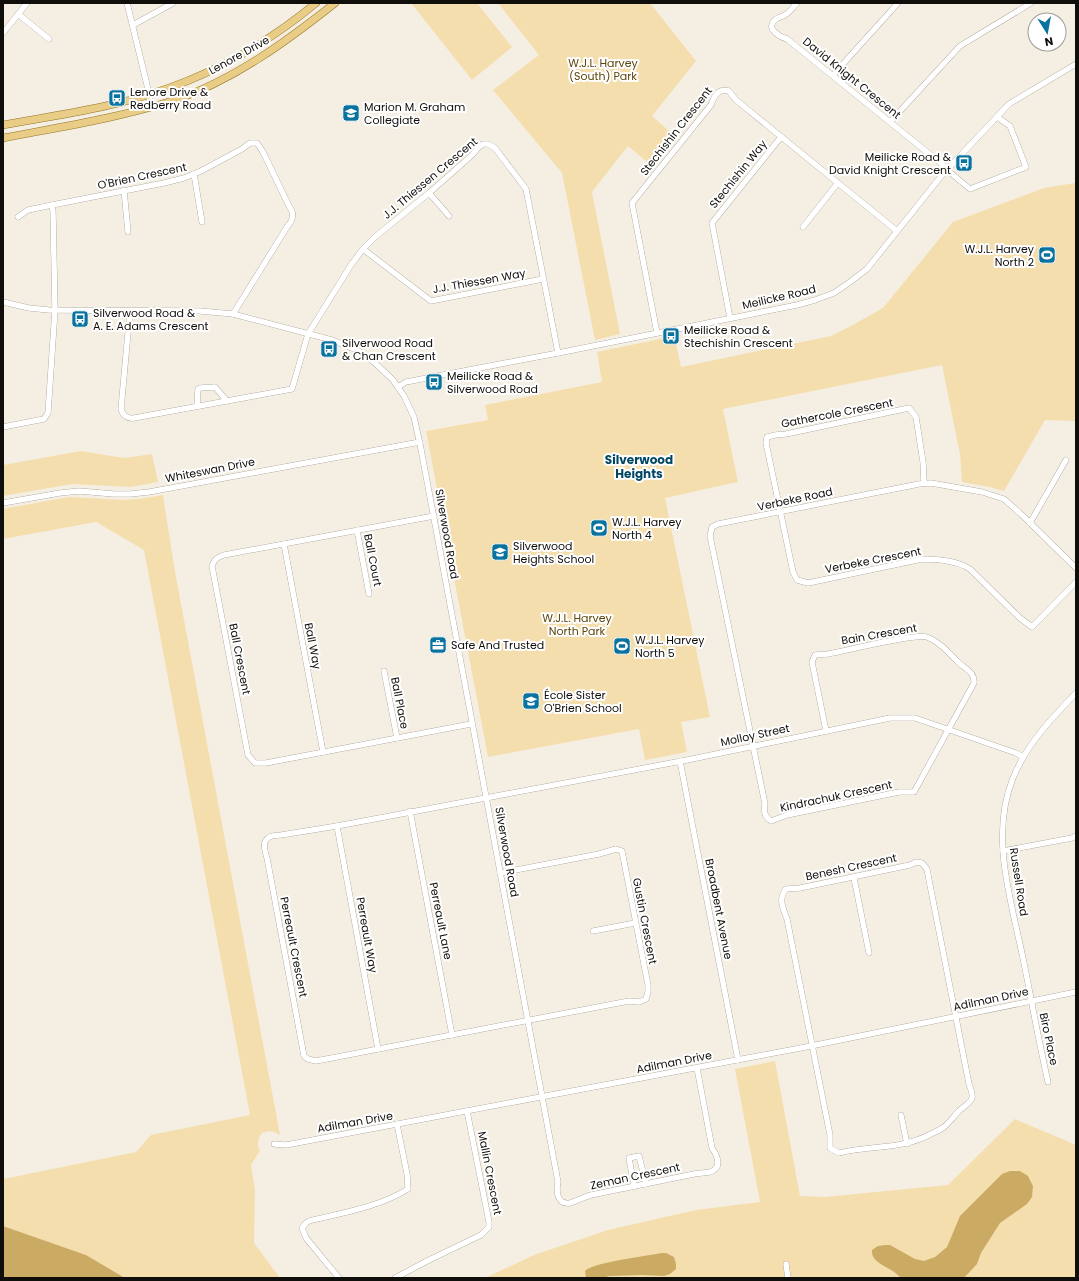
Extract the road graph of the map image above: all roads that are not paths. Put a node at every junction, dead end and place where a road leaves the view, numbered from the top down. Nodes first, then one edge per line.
1 (27, 3) edge
2 (127, 3) edge
3 (173, 3) edge
4 (316, 3) edge
5 (335, 3) edge
6 (797, 3) edge
7 (898, 3) edge
8 (1031, 3) edge
9 (18, 14) junction
10 (133, 25) junction
11 (3, 33) edge
12 (49, 39) dead end
13 (1076, 64) edge
14 (833, 75) junction
15 (149, 94) junction
16 (151, 107) junction
17 (997, 117) junction
18 (890, 122) junction
19 (3, 126) edge
20 (781, 137) junction
21 (3, 138) edge
22 (950, 172) junction
23 (194, 174) junction
24 (838, 184) junction
25 (124, 190) junction
26 (430, 193) junction
27 (52, 205) junction
28 (449, 216) dead end
29 (18, 217) dead end
30 (202, 222) dead end
31 (803, 227) dead end
32 (897, 231) junction
33 (128, 232) dead end
34 (363, 249) junction
35 (544, 279) junction
36 (3, 302) edge
37 (55, 310) junction
38 (130, 311) junction
39 (233, 314) junction
40 (730, 318) junction
41 (657, 333) junction
42 (308, 334) junction
43 (558, 353) junction
44 (398, 387) junction
45 (227, 401) junction
46 (197, 406) junction
47 (3, 427) edge
48 (420, 442) junction
49 (1066, 460) dead end
50 (924, 483) junction
51 (3, 503) edge
52 (781, 512) junction
53 (434, 516) junction
54 (1030, 523) junction
55 (357, 530) junction
56 (284, 544) junction
57 (1076, 568) edge
58 (1076, 582) edge
59 (370, 594) dead end
60 (384, 671) dead end
61 (1076, 693) edge
62 (471, 724) junction
63 (948, 730) junction
64 (826, 731) junction
65 (397, 738) junction
66 (753, 746) junction
67 (323, 752) junction
68 (1023, 757) junction
69 (680, 761) junction
70 (486, 798) junction
71 (410, 811) junction
72 (337, 826) junction
73 (1076, 836) edge
74 (1003, 851) junction
75 (500, 873) junction
76 (854, 878) junction
77 (635, 924) junction
78 (593, 931) dead end
79 (869, 953) dead end
80 (1076, 992) edge
81 (1031, 1001) junction
82 (956, 1017) junction
83 (528, 1020) junction
84 (452, 1035) junction
85 (813, 1046) junction
86 (378, 1049) junction
87 (738, 1060) junction
88 (697, 1068) junction
89 (1048, 1082) dead end
90 (542, 1097) junction
91 (467, 1111) junction
92 (900, 1115) dead end
93 (397, 1124) junction
94 (274, 1144) dead end
95 (907, 1144) junction
96 (646, 1184) junction
97 (634, 1186) junction
98 (786, 1264) dead end
99 (339, 1278) edge
100 (395, 1278) edge
101 (788, 1278) edge

1 - 9 street
2 - 10 street
3 - 10 street
4 - 15 main road, Lenore Drive
5 - 16 main road, Lenore Drive
6 - 14 street, David Knight Crescent
7 - 14 street
8 - 18 street
9 - 11 street
9 - 12 street
10 - 15 street
13 - 17 street, Meilicke Road
14 - 18 street, David Knight Crescent
15 - 16 street
15 - 19 main road, Lenore Drive
16 - 21 main road, Lenore Drive
17 - 22 street, Meilicke Road
17 - 22 street, David Knight Crescent
18 - 22 street, David Knight Crescent
20 - 24 street, Stechishin Crescent
20 - 40 street, Stechishin Way
20 - 41 street, Stechishin Crescent
22 - 32 street, Meilicke Road
23 - 25 street, O'Brien Crescent
23 - 30 street
23 - 39 street, O'Brien Crescent
24 - 31 street
24 - 32 street, Stechishin Crescent
25 - 27 street, O'Brien Crescent
25 - 33 street
26 - 28 street
26 - 34 street, J.J. Thiessen Crescent
26 - 35 street, J.J. Thiessen Crescent
27 - 29 street, O'Brien Crescent
27 - 37 street
32 - 40 street, Meilicke Road
34 - 35 street, J.J. Thiessen Way
34 - 42 street, J.J. Thiessen Crescent
35 - 43 street, J.J. Thiessen Crescent
36 - 37 street, Silverwood Road
37 - 38 street, Silverwood Road
37 - 47 street
38 - 39 street, Silverwood Road
38 - 46 street
39 - 42 street, Silverwood Road
40 - 41 street, Meilicke Road
41 - 43 street, Meilicke Road
42 - 44 street, Silverwood Road
42 - 45 street, J.J. Thiessen Crescent
43 - 44 street, Meilicke Road
44 - 48 street, Silverwood Road
45 - 46 street
45 - 46 street
48 - 51 street, Whiteswan Drive
48 - 53 street, Silverwood Road
49 - 54 street
50 - 52 street, Verbeke Road
50 - 52 street, Gathercole Crescent
50 - 54 street, Verbeke Road
52 - 58 street, Verbeke Crescent
52 - 66 street, Verbeke Road
53 - 55 street, Ball Crescent
53 - 62 street, Silverwood Road
54 - 57 street, Verbeke Road
55 - 56 street, Ball Crescent
55 - 59 street, Ball Court
56 - 67 street, Ball Way
56 - 67 street, Ball Crescent
60 - 65 street, Ball Place
61 - 68 street, Russell Road
62 - 65 street, Ball Crescent
62 - 70 street, Silverwood Road
63 - 64 street, Molloy Street
63 - 64 street, Bain Crescent
63 - 66 street, Kindrachuk Crescent
63 - 68 street, Molloy Street
64 - 66 street, Molloy Street
65 - 67 street, Ball Crescent
66 - 69 street, Molloy Street
68 - 74 street, Russell Road
69 - 70 street, Molloy Street
69 - 87 street, Broadbent Avenue
70 - 71 street, Perreault Crescent
70 - 75 street, Silverwood Road
71 - 72 street, Perreault Crescent
71 - 84 street, Perreault Lane
72 - 86 street, Perreault Way
72 - 86 street, Perreault Crescent
73 - 74 street
74 - 81 street, Russell Road
75 - 77 street, Gustin Crescent
75 - 83 street, Silverwood Road
76 - 79 street
76 - 82 street, Benesh Crescent
76 - 85 street, Benesh Crescent
77 - 78 street
77 - 83 street, Gustin Crescent
80 - 81 street, Adilman Drive
81 - 82 street, Adilman Drive
81 - 89 street, Biro Place
82 - 85 street, Adilman Drive
82 - 95 street, Benesh Crescent
83 - 84 street, Perreault Crescent
83 - 90 street, Silverwood Road
84 - 86 street, Perreault Crescent
85 - 87 street, Adilman Drive
85 - 95 street, Benesh Crescent
87 - 88 street, Adilman Drive
88 - 90 street, Adilman Drive
88 - 96 street, Zeman Crescent
90 - 91 street, Adilman Drive
90 - 97 street, Zeman Crescent
91 - 93 street, Adilman Drive
91 - 100 street, Mallin Crescent
92 - 95 street
93 - 94 street, Adilman Drive
93 - 99 street
96 - 97 street, Zeman Crescent
96 - 97 street
98 - 101 street

